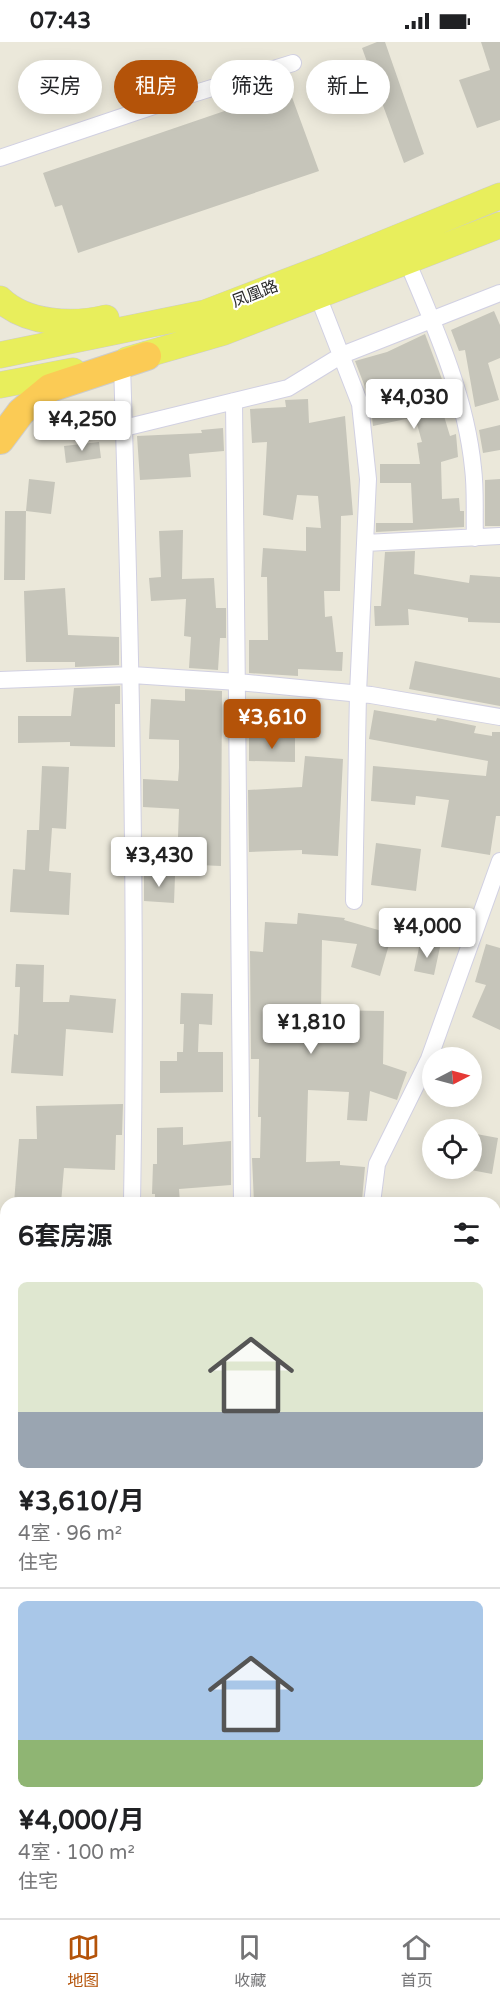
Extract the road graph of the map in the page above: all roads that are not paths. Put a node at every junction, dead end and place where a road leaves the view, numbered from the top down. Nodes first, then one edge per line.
1 (210, 88) edge
2 (0, 158) edge
3 (500, 196) edge
4 (500, 225) edge
5 (407, 261) junction
6 (328, 266) junction
7 (500, 293) edge
8 (318, 296) junction
9 (0, 299) edge
10 (431, 319) junction
11 (342, 354) junction
12 (0, 355) edge
13 (134, 361) junction
14 (0, 385) edge
15 (234, 401) junction
16 (124, 428) junction
17 (0, 440) edge
18 (500, 536) edge
19 (475, 538) junction
20 (365, 543) junction
21 (132, 675) junction
22 (0, 680) edge
23 (238, 682) junction
24 (358, 693) junction
25 (500, 717) edge
26 (500, 861) edge
27 (354, 901) dead end
28 (132, 1197) edge
29 (242, 1197) edge
30 (373, 1197) edge

1 - 2 street
3 - 6 main road, 凤凰路
4 - 5 main road, 凤凰路
5 - 8 main road, 凤凰路
5 - 10 street
6 - 9 main road
6 - 12 main road, 凤凰路
7 - 10 street
8 - 11 street
8 - 13 main road, 凤凰路
10 - 11 street
10 - 19 street
11 - 15 street
11 - 20 street
13 - 14 main road, 凤凰路
13 - 16 street
13 - 17 highway, 凤凰路
15 - 16 street
15 - 23 street
16 - 21 street
18 - 19 street
19 - 20 street
20 - 24 street
21 - 22 street
21 - 23 street
21 - 28 street
23 - 24 street
23 - 29 street
24 - 25 street
24 - 27 street
26 - 30 street

